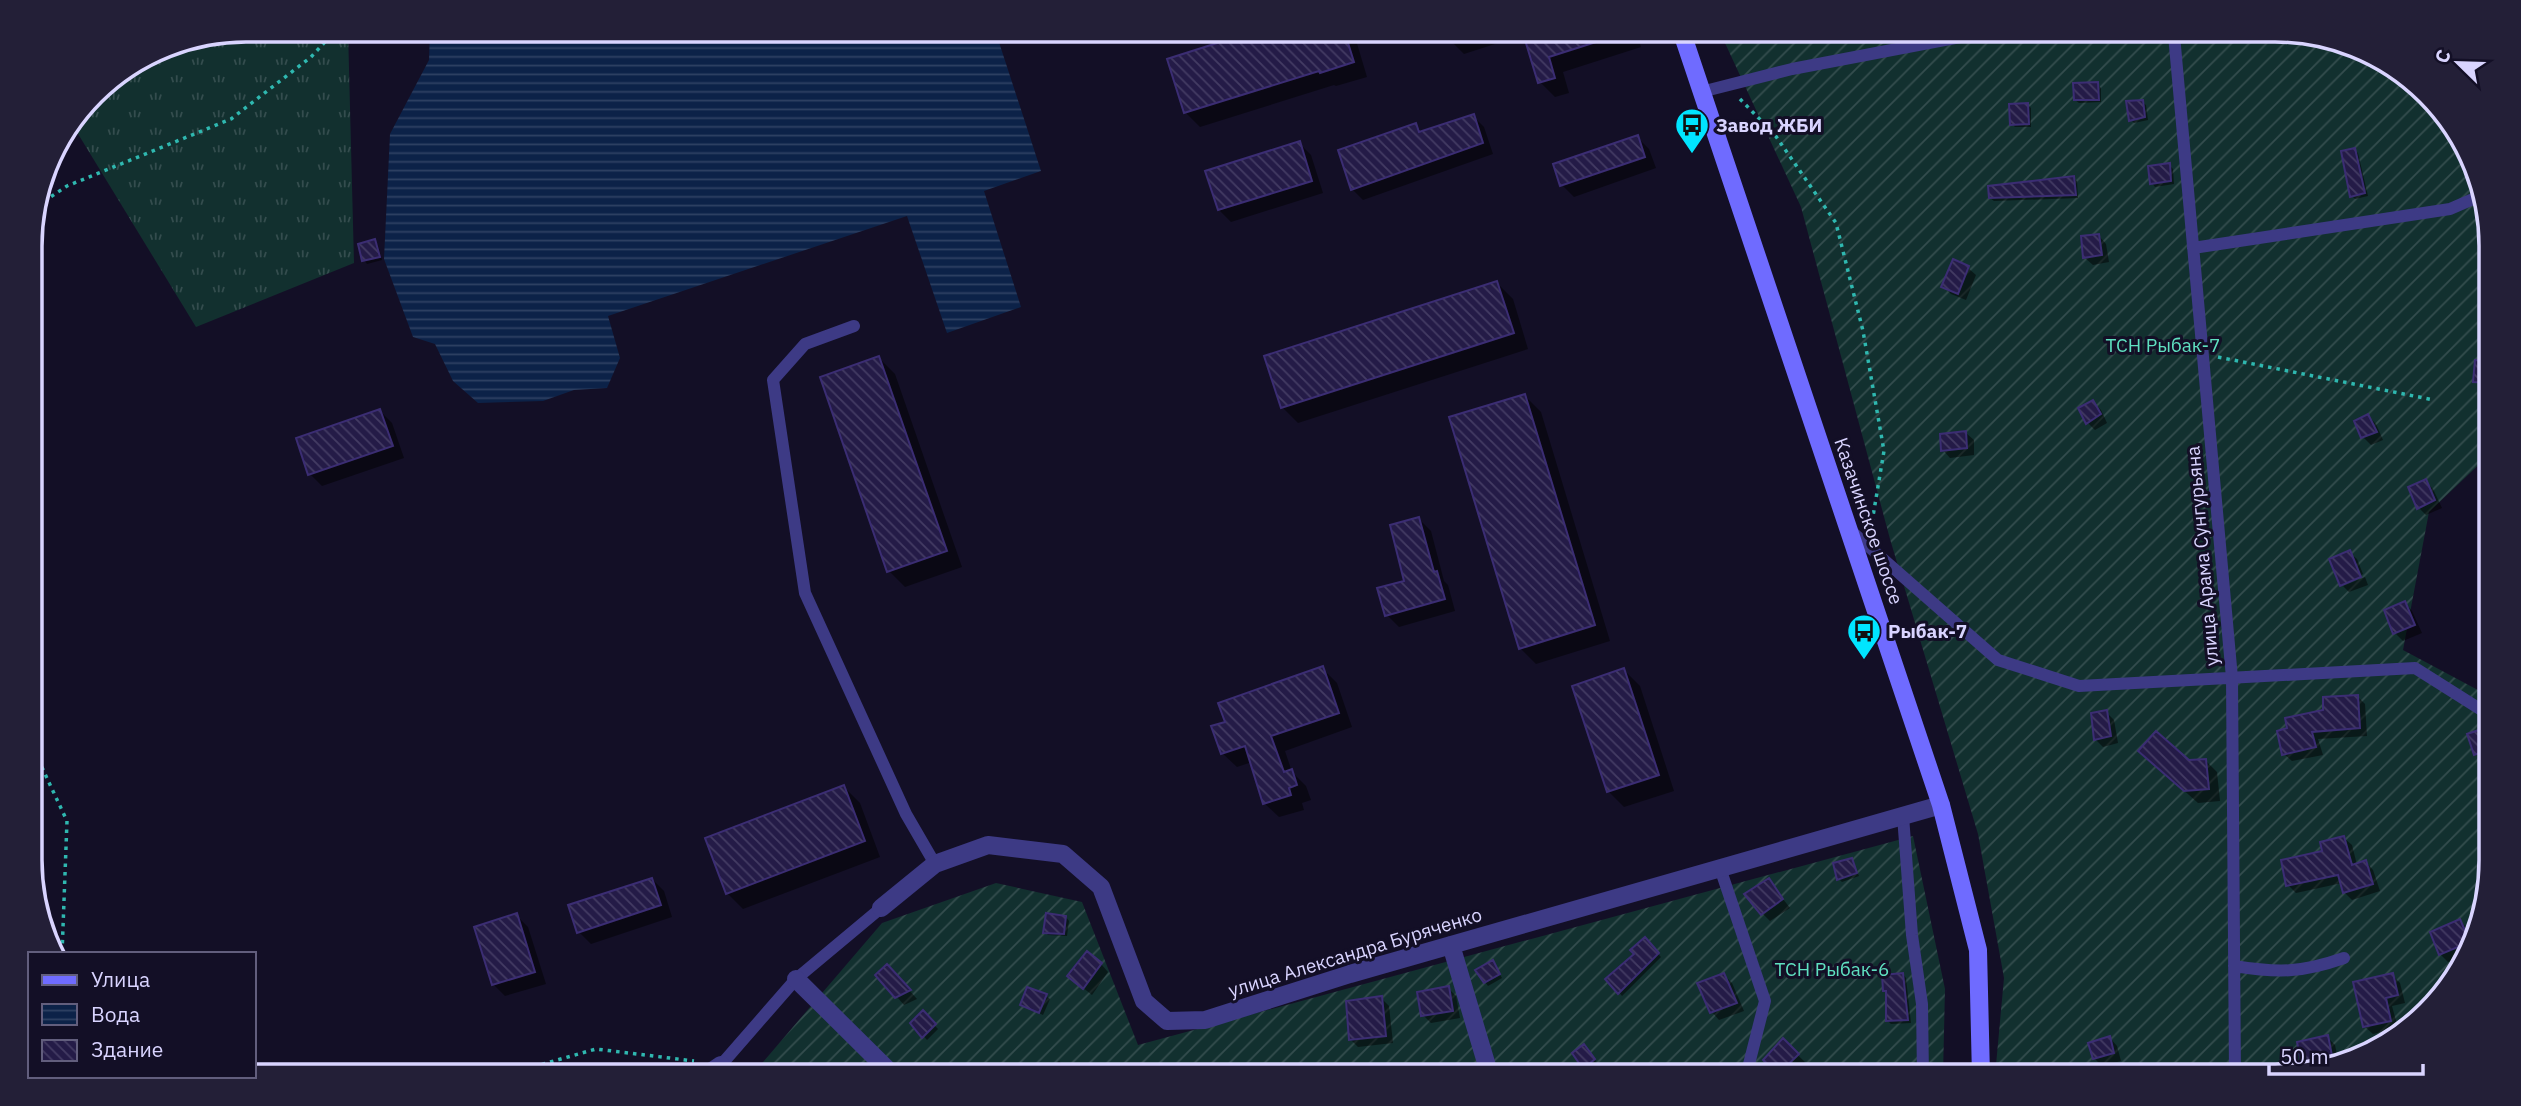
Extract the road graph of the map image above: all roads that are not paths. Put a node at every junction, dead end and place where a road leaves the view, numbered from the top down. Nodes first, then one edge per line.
1 (1685, 42) edge
2 (1934, 42) edge
3 (2175, 42) edge
4 (1701, 92) junction
5 (2473, 199) edge
6 (2193, 248) junction
7 (854, 326) dead end
8 (1851, 531) junction
9 (2232, 678) junction
10 (2479, 708) edge
11 (1941, 805) junction
12 (1903, 816) junction
13 (935, 864) junction
14 (1720, 868) junction
15 (881, 908) joint
16 (1451, 944) junction
17 (2344, 958) dead end
18 (2234, 966) junction
19 (796, 979) junction
20 (722, 1064) edge
21 (882, 1064) edge
22 (1486, 1064) edge
23 (1749, 1064) edge
24 (1923, 1064) edge
25 (1981, 1064) edge
26 (2235, 1064) edge

1 - 4 main road, Казачинское шоссе
2 - 4 lane
3 - 6 lane, улица Арама Сунгурьяна
4 - 8 main road, Казачинское шоссе
5 - 6 lane
6 - 9 lane, улица Арама Сунгурьяна
7 - 13 lane
8 - 9 lane
8 - 11 main road, Казачинское шоссе
9 - 10 lane
9 - 18 lane, улица Арама Сунгурьяна
11 - 12 street, улица Александра Буряченко
11 - 25 main road, Казачинское шоссе
12 - 14 street, улица Александра Буряченко
12 - 24 lane
13 - 15 street, улица Александра Буряченко
13 - 16 street, улица Александра Буряченко
14 - 16 street, улица Александра Буряченко
14 - 23 lane
15 - 19 lane
16 - 22 street
17 - 18 lane
18 - 26 lane, улица Арама Сунгурьяна
19 - 20 lane
19 - 21 street

